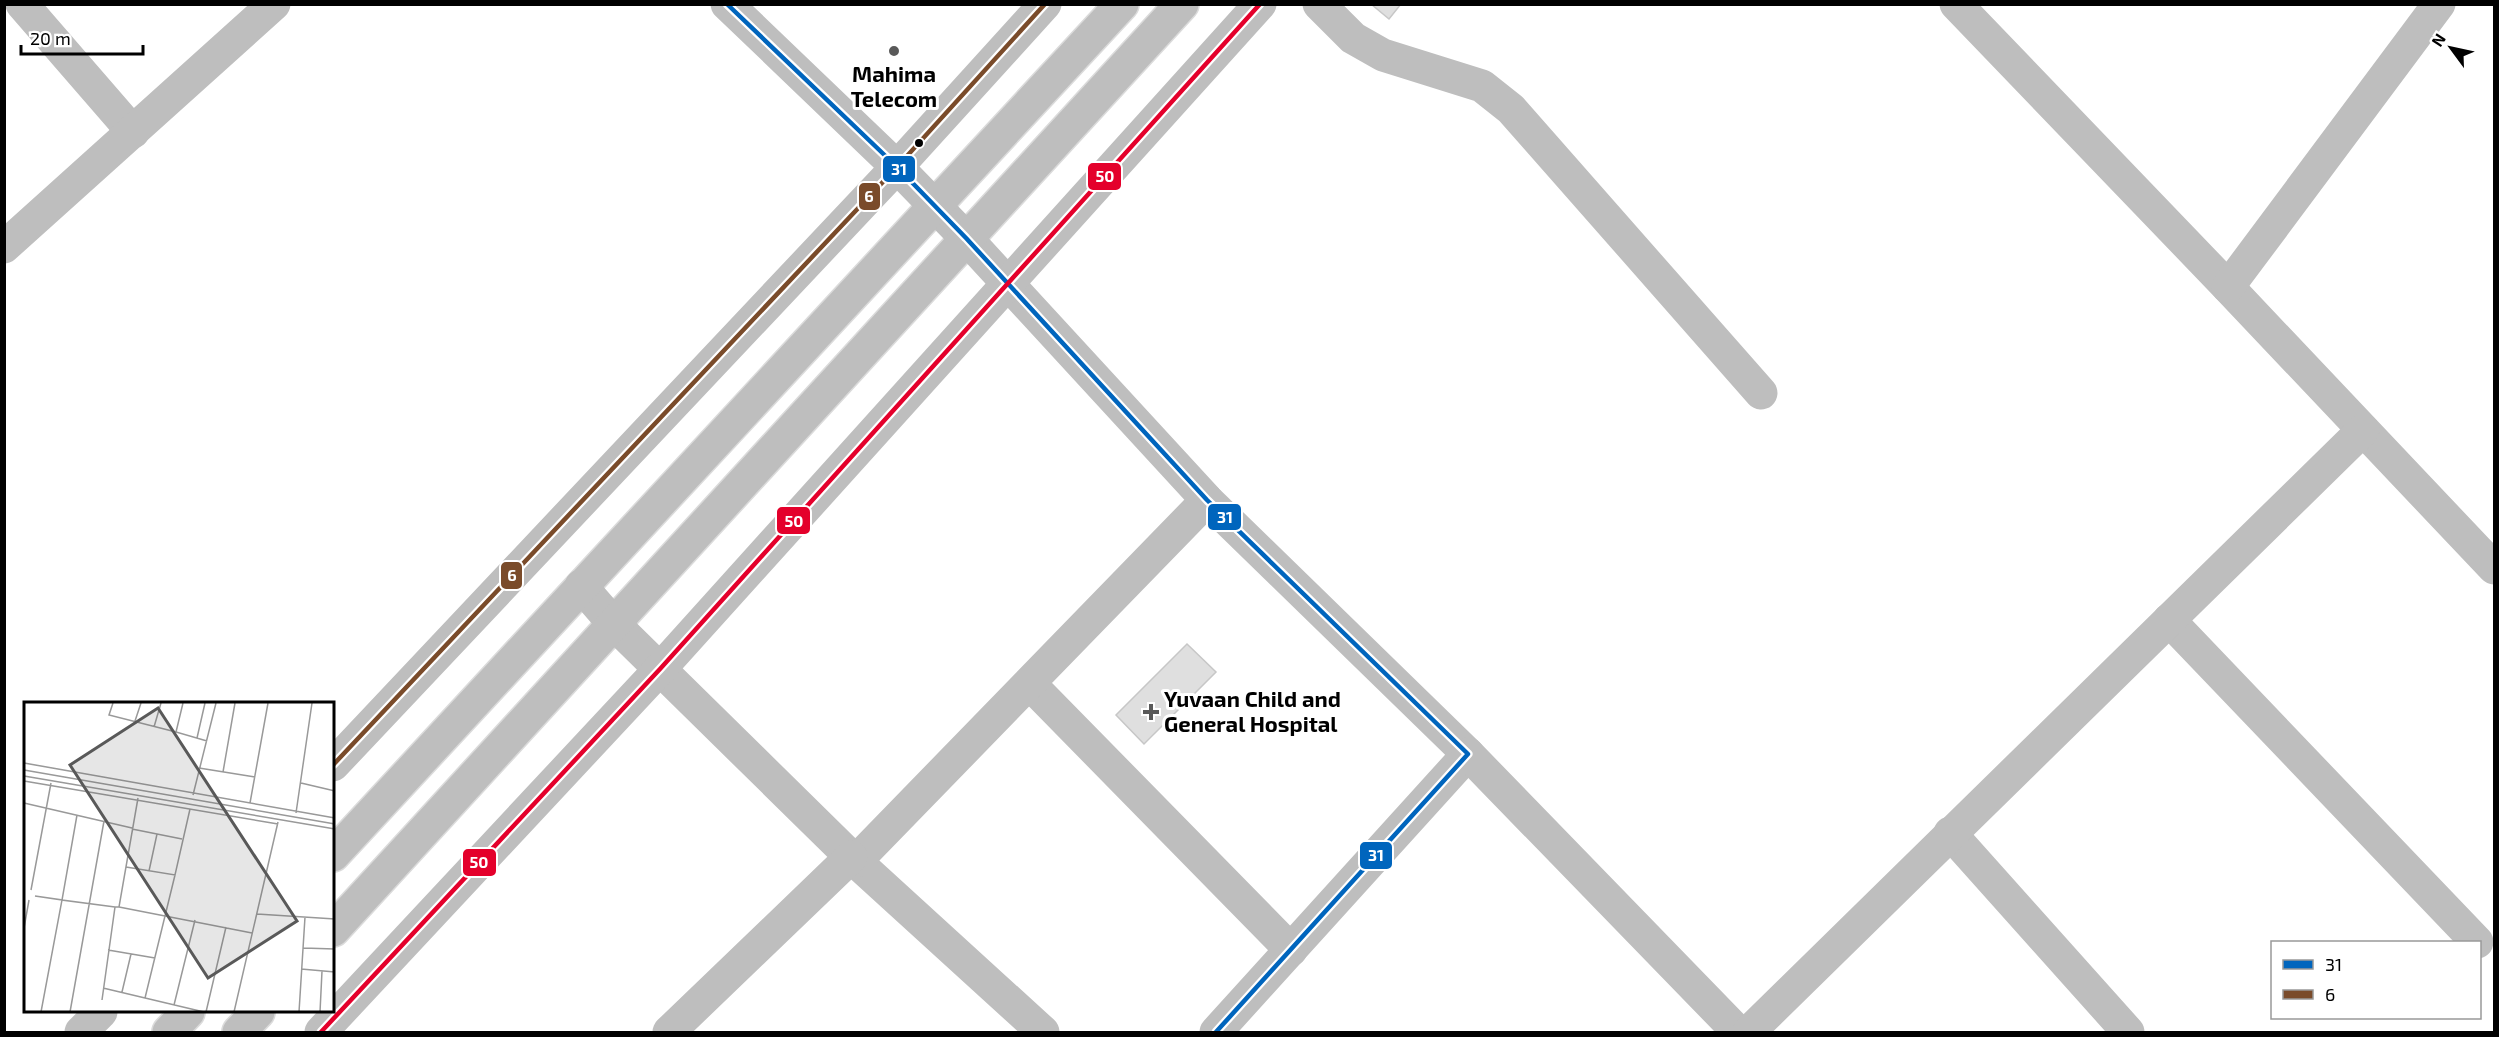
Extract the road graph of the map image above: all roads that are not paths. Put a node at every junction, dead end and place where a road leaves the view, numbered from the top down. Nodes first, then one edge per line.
1 (22, 4) edge
2 (274, 4) edge
3 (726, 4) edge
4 (1045, 4) edge
5 (1122, 4) edge
6 (1182, 4) edge
7 (1260, 4) edge
8 (1319, 4) edge
9 (1956, 4) edge
10 (2439, 4) edge
11 (133, 132) junction
12 (897, 167) junction
13 (934, 206) junction
14 (966, 238) junction
15 (4, 247) edge
16 (1008, 283) junction
17 (2228, 287) junction
18 (1761, 393) dead end
19 (2363, 430) junction
20 (1207, 500) junction
21 (2494, 568) edge
22 (581, 586) junction
23 (2169, 620) junction
24 (614, 624) junction
25 (660, 669) junction
26 (1030, 684) junction
27 (1468, 754) junction
28 (334, 764) edge
29 (1950, 833) junction
30 (334, 854) edge
31 (854, 859) junction
32 (334, 929) edge
33 (2476, 941) edge
34 (2481, 946) edge
35 (1291, 950) junction
36 (2494, 960) edge
37 (99, 1013) edge
38 (186, 1013) edge
39 (256, 1013) edge
40 (81, 1032) edge
41 (169, 1032) edge
42 (239, 1032) edge
43 (321, 1032) edge
44 (669, 1032) edge
45 (1043, 1032) edge
46 (1216, 1032) edge
47 (1738, 1032) edge
48 (1749, 1032) edge
49 (2128, 1032) edge

1 - 11 street
2 - 11 street
3 - 12 street
4 - 12 street
5 - 13 street
6 - 14 street
7 - 16 street
8 - 18 street
9 - 17 street
10 - 17 street
11 - 15 street
12 - 13 street
12 - 28 street
13 - 14 street
13 - 22 street
14 - 16 street
14 - 24 street
16 - 20 street
16 - 25 street
17 - 19 street
19 - 21 street
19 - 23 street
20 - 26 street
20 - 27 street
22 - 24 street
22 - 30 street
23 - 29 street
23 - 33 street
24 - 25 street
24 - 32 street
25 - 31 street
25 - 43 street
26 - 31 street
26 - 35 street
27 - 35 street
27 - 47 street
29 - 48 street
29 - 49 street
31 - 44 street
31 - 45 street
34 - 36 street
35 - 46 street
37 - 40 street
38 - 41 street
39 - 42 street

